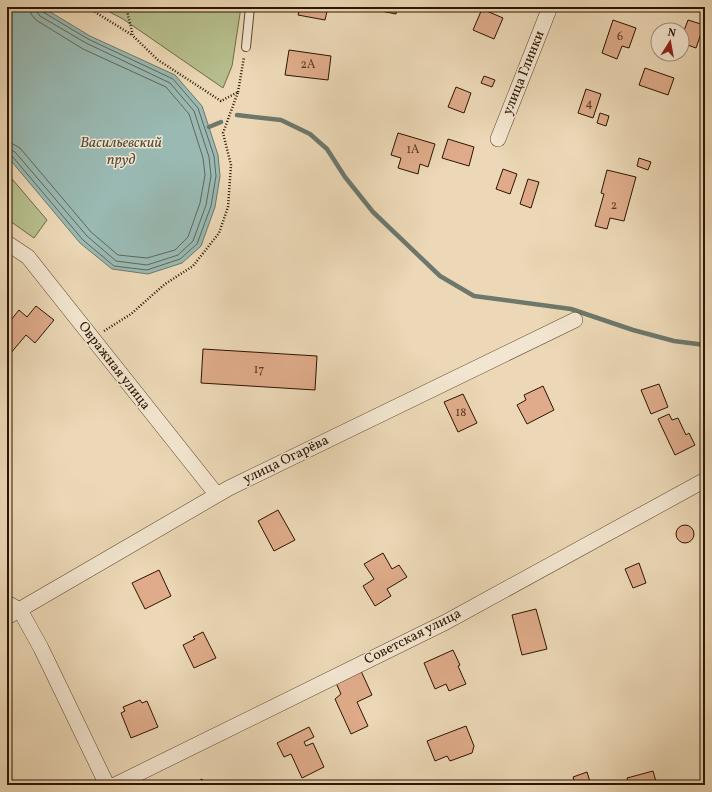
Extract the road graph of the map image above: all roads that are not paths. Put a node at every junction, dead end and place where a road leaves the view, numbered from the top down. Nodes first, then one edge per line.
1 (250, 7) edge
2 (550, 7) edge
3 (246, 47) road end
4 (498, 139) dead end
5 (7, 243) edge
6 (575, 320) dead end
7 (705, 480) edge
8 (217, 495) junction
9 (11, 610) edge
10 (106, 785) edge
11 (115, 785) edge

1 - 3 lane
2 - 4 street, улица Глинки
5 - 8 street, Овражная улица
6 - 8 street, улица Огарёва
7 - 11 street, Советская улица
8 - 9 street, улица Огарёва
9 - 10 street

